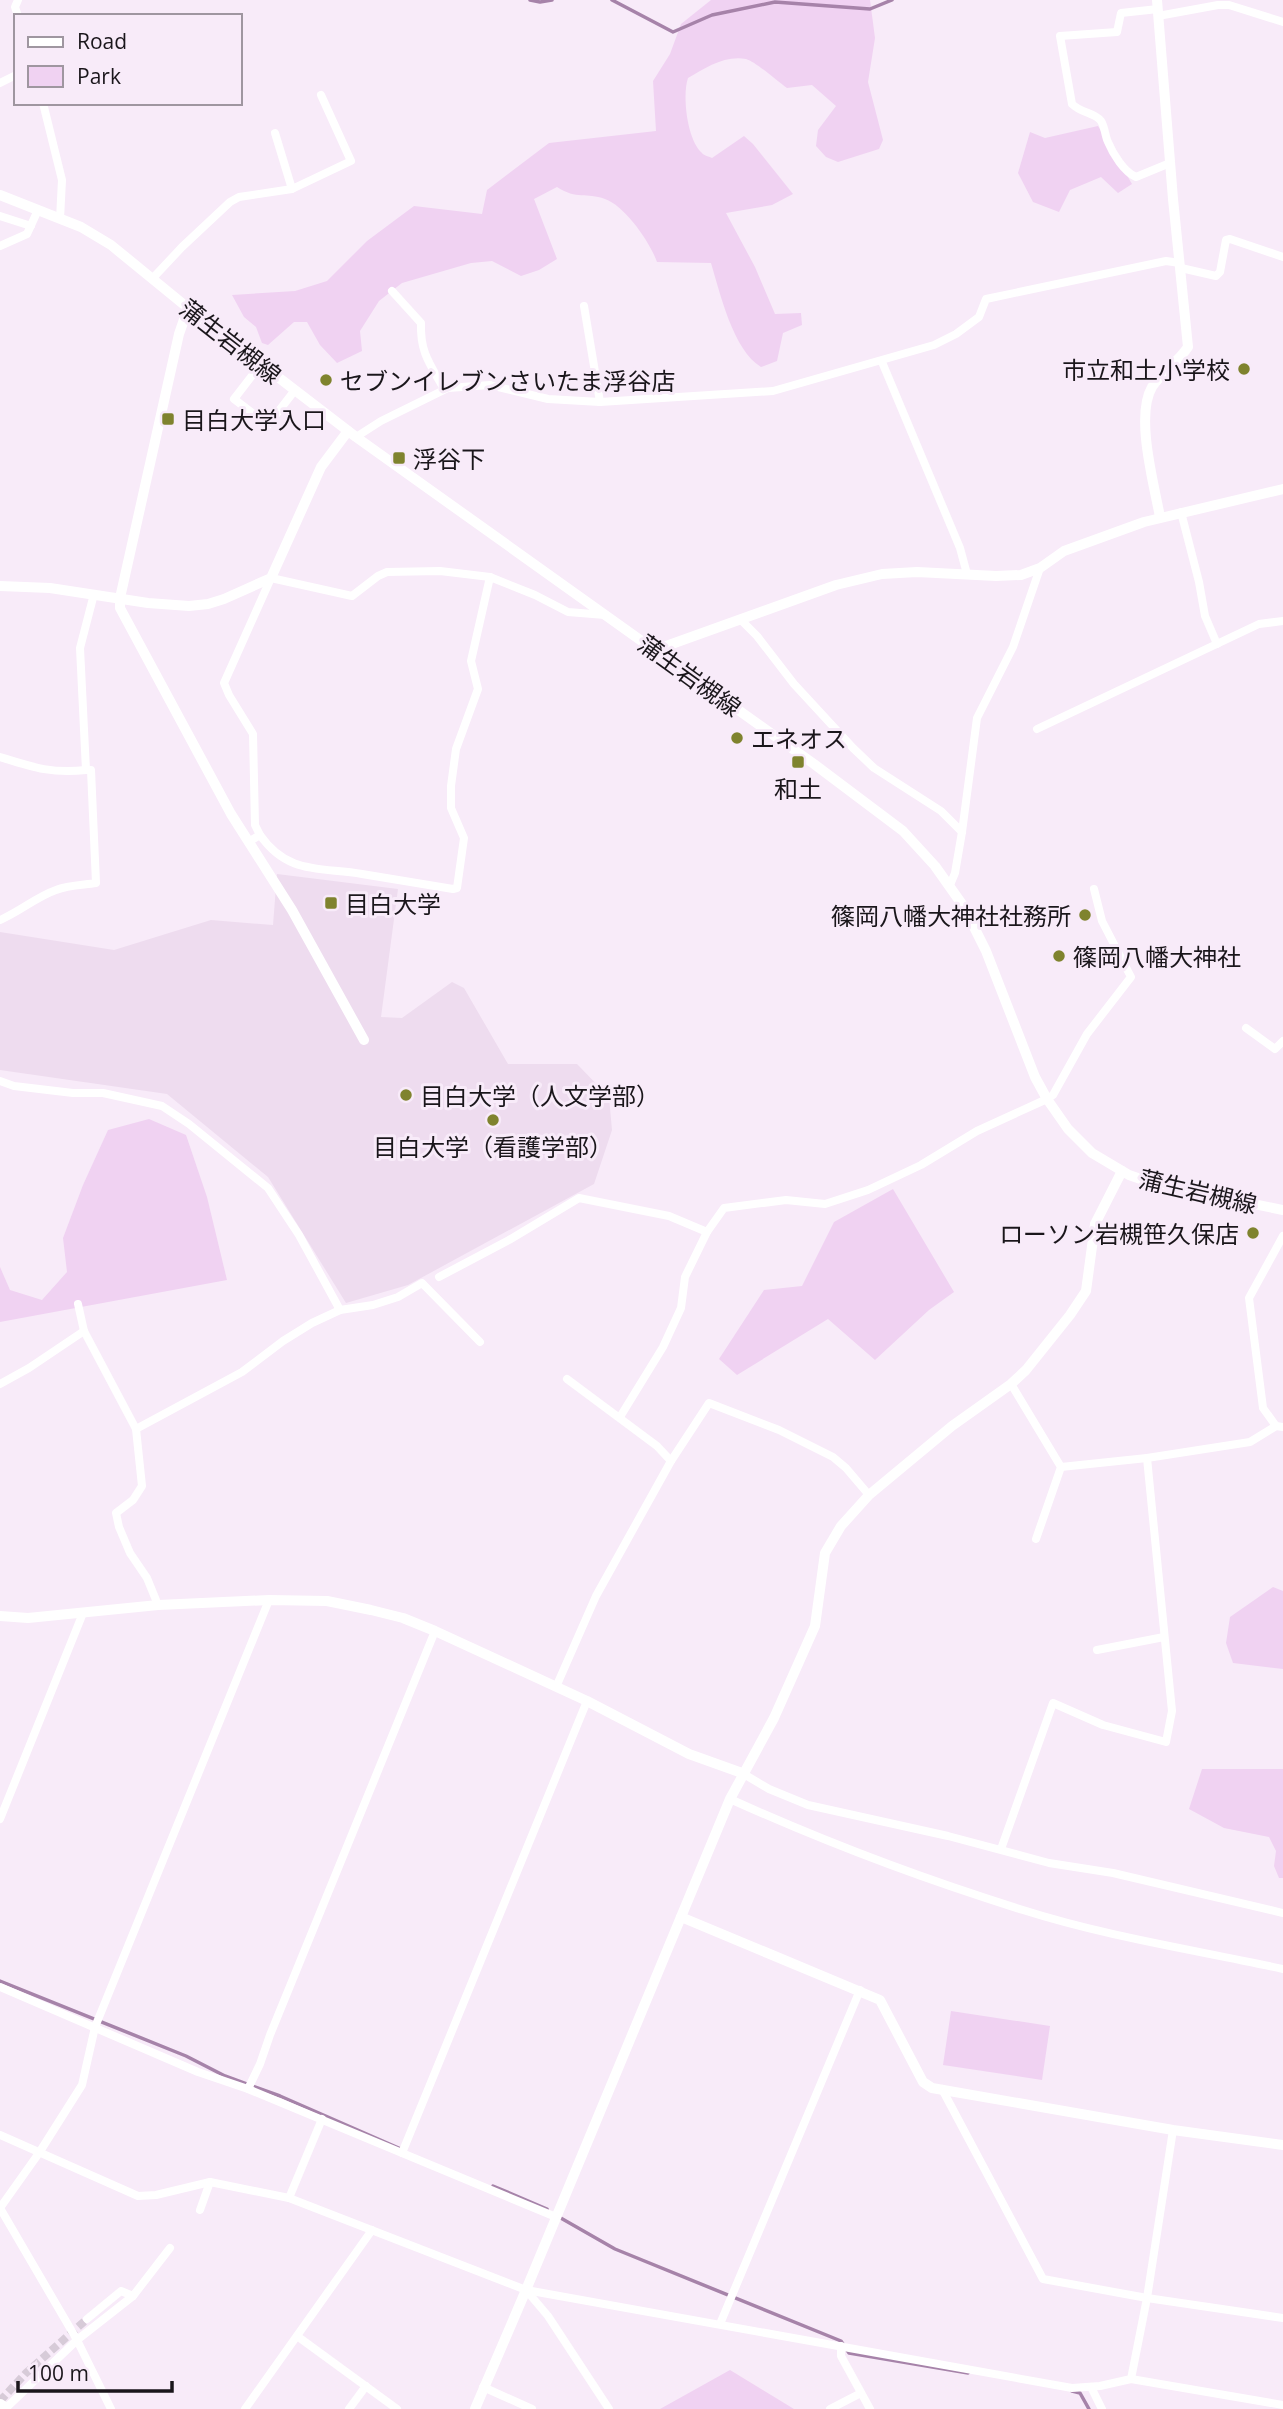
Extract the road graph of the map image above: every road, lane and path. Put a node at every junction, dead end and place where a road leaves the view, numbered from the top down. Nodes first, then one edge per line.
1 (1158, 9) edge
2 (1283, 22) edge
3 (321, 95) dead end
4 (43, 105) edge
5 (275, 133) dead end
6 (1170, 163) junction
7 (292, 189) junction
8 (0, 195) edge
9 (37, 210) junction
10 (0, 216) edge
11 (60, 219) junction
12 (32, 226) junction
13 (0, 246) edge
14 (1283, 257) edge
15 (1180, 265) junction
16 (152, 279) junction
17 (392, 291) dead end
18 (584, 306) dead end
19 (188, 308) junction
20 (882, 362) junction
21 (261, 364) junction
22 (444, 389) junction
23 (295, 390) junction
24 (600, 402) junction
25 (352, 434) junction
26 (1283, 489) edge
27 (1181, 512) junction
28 (1160, 517) junction
29 (1040, 568) junction
30 (967, 575) junction
31 (271, 578) junction
32 (490, 578) junction
33 (0, 586) edge
34 (94, 594) junction
35 (120, 598) junction
36 (605, 615) junction
37 (740, 619) junction
38 (1283, 621) edge
39 (1217, 643) junction
40 (655, 650) junction
41 (1037, 729) dead end
42 (0, 757) edge
43 (86, 770) junction
44 (962, 832) junction
45 (260, 835) junction
46 (248, 842) junction
47 (950, 885) junction
48 (1094, 889) dead end
49 (0, 920) edge
50 (1246, 1028) dead end
51 (364, 1040) dead end
52 (1283, 1041) edge
53 (0, 1082) edge
54 (1047, 1099) junction
55 (1122, 1171) junction
56 (1283, 1210) edge
57 (707, 1232) junction
58 (1283, 1236) edge
59 (439, 1278) dead end
60 (78, 1304) dead end
61 (340, 1310) junction
62 (84, 1331) junction
63 (480, 1342) dead end
64 (567, 1379) dead end
65 (0, 1384) edge
66 (1011, 1384) junction
67 (620, 1417) junction
68 (1280, 1427) edge
69 (136, 1429) junction
70 (1147, 1458) junction
71 (671, 1461) junction
72 (1062, 1467) junction
73 (869, 1495) junction
74 (1036, 1539) dead end
75 (269, 1600) junction
76 (158, 1605) junction
77 (83, 1613) junction
78 (0, 1616) edge
79 (435, 1631) junction
80 (1164, 1637) junction
81 (1097, 1650) dead end
82 (556, 1687) junction
83 (587, 1701) junction
84 (742, 1773) junction
85 (730, 1799) junction
86 (0, 1819) edge
87 (1001, 1849) junction
88 (1283, 1913) edge
89 (681, 1917) junction
90 (1283, 1969) edge
91 (0, 1987) edge
92 (860, 1990) junction
93 (95, 2027) junction
94 (248, 2089) junction
95 (942, 2090) junction
96 (322, 2119) junction
97 (1173, 2130) junction
98 (0, 2135) edge
99 (1283, 2145) edge
100 (39, 2153) junction
101 (402, 2153) junction
102 (210, 2182) junction
103 (289, 2198) junction
104 (0, 2208) edge
105 (200, 2210) dead end
106 (556, 2217) junction
107 (373, 2230) junction
108 (170, 2248) dead end
109 (526, 2290) junction
110 (133, 2296) junction
111 (1147, 2298) junction
112 (1283, 2318) edge
113 (87, 2319) tunnel mouth
114 (720, 2323) junction
115 (297, 2336) junction
116 (77, 2340) junction
117 (841, 2346) junction
118 (1130, 2379) junction
119 (366, 2386) junction
120 (483, 2387) junction
121 (1091, 2387) junction
122 (861, 2393) junction
123 (1283, 2405) edge
124 (3, 2408) edge
125 (111, 2409) edge
126 (245, 2409) edge
127 (349, 2409) edge
128 (397, 2409) edge
129 (475, 2409) edge
130 (531, 2409) edge
131 (609, 2409) edge
132 (830, 2409) edge
133 (870, 2409) edge
134 (1102, 2409) edge

1 - 2 street
1 - 6 street
1 - 6 street
3 - 7 street
4 - 11 street
5 - 7 street
6 - 15 street
7 - 16 street
8 - 9 street, 蒲生岩槻線
9 - 11 street, 蒲生岩槻線
9 - 12 street
10 - 12 street
11 - 16 street, 蒲生岩槻線
12 - 13 street
14 - 15 street
15 - 20 street
15 - 28 street
16 - 19 street, 蒲生岩槻線
17 - 22 street
18 - 24 street
19 - 21 street, 蒲生岩槻線
19 - 35 street
20 - 24 street
20 - 30 street
21 - 23 street, 蒲生岩槻線
21 - 23 street
22 - 24 street
22 - 25 street
23 - 25 street, 蒲生岩槻線
25 - 31 street
25 - 36 street, 蒲生岩槻線
26 - 27 street
27 - 28 street
27 - 39 street
28 - 29 street
29 - 30 street
29 - 44 street
30 - 37 street
31 - 32 street
31 - 35 street
31 - 45 street
32 - 36 street
32 - 45 street
33 - 34 street
34 - 35 street
34 - 43 street
35 - 46 street
36 - 40 street, 蒲生岩槻線
37 - 40 street
37 - 44 street
38 - 39 street
39 - 41 street
40 - 47 street, 蒲生岩槻線
42 - 43 street
43 - 49 street
44 - 47 street
45 - 46 street
46 - 51 street
47 - 54 street, 蒲生岩槻線
48 - 54 street
50 - 52 street
53 - 61 street
54 - 55 street, 蒲生岩槻線
54 - 57 street
55 - 56 street, 蒲生岩槻線
55 - 66 street
57 - 59 street
57 - 67 street
58 - 68 street
60 - 62 street
61 - 63 street
61 - 69 street
62 - 65 street
62 - 69 street
64 - 67 street
66 - 72 street
66 - 73 street
67 - 71 street
68 - 70 street
69 - 76 street
70 - 72 street
70 - 80 street
71 - 73 street
71 - 82 street
72 - 74 street
73 - 84 street
75 - 76 street
75 - 79 street
75 - 93 street
76 - 77 street
77 - 78 street
77 - 86 street
79 - 82 street
79 - 94 street
80 - 81 street
80 - 87 street
82 - 83 street
83 - 84 street
83 - 101 street
84 - 85 street
84 - 87 street
85 - 89 street
85 - 90 street
87 - 88 street
89 - 92 street
89 - 106 street
91 - 93 street
92 - 95 street
92 - 114 street
93 - 94 street
93 - 100 street
94 - 96 street
95 - 97 street
95 - 111 street
96 - 101 street
96 - 103 street
97 - 99 street
97 - 111 street
98 - 100 street
100 - 102 street
100 - 104 street
101 - 106 street
102 - 103 street
102 - 105 street
103 - 107 street
104 - 116 street
106 - 109 street
107 - 109 street
107 - 115 street
108 - 110 street
109 - 114 street
109 - 120 street
109 - 131 street
110 - 113 street
110 - 116 street
111 - 112 street
111 - 118 street
114 - 117 street
115 - 119 street
115 - 126 street
116 - 124 street
116 - 125 street
117 - 121 street
117 - 122 street
118 - 121 street
118 - 123 street
119 - 127 street
119 - 128 street
120 - 129 street
120 - 130 street
121 - 134 street
122 - 132 street
122 - 133 street

